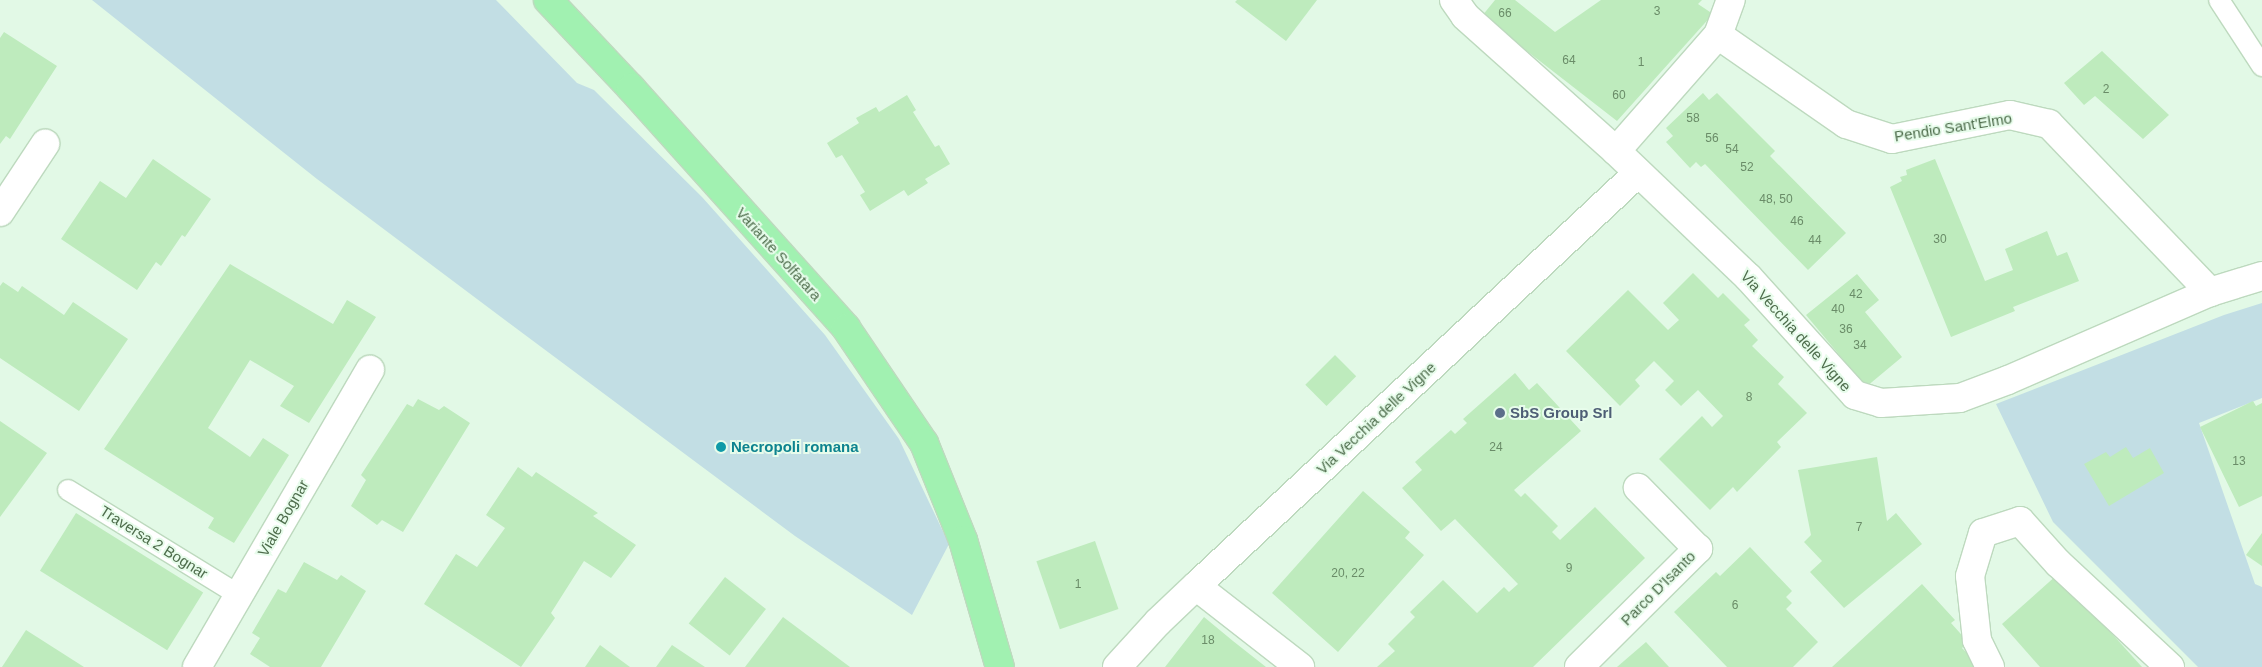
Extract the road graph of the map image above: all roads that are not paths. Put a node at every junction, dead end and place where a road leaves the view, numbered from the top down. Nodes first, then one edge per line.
1 (548, 0) edge
2 (1454, 0) edge
3 (1731, 0) edge
4 (2219, 0) edge
5 (1718, 35) junction
6 (2262, 66) edge
7 (44, 144) dead end
8 (1616, 151) junction
9 (1638, 173) junction
10 (0, 212) edge
11 (2262, 276) edge
12 (2210, 292) junction
13 (370, 370) dead end
14 (1638, 488) dead end
15 (68, 490) dead end
16 (1196, 586) junction
17 (239, 595) junction
18 (197, 667) edge
19 (1000, 667) edge
20 (1117, 667) edge
21 (1300, 667) edge
22 (1579, 667) edge
23 (1990, 667) edge
24 (2170, 667) edge

1 - 19 main road, Variante Solfatara
2 - 8 street, Via Vecchia delle Vigne
3 - 5 street
4 - 6 lane
5 - 8 street
5 - 12 street, Pendio Sant'Elmo
7 - 10 street
8 - 9 street, Via Vecchia delle Vigne
9 - 12 street, Via Vecchia delle Vigne
9 - 16 street, Via Vecchia delle Vigne
11 - 12 street
13 - 17 street, Viale Bognar
14 - 22 street, Parco D'Isanto
15 - 17 lane, Traversa 2 Bognar
16 - 20 street, Via Vecchia delle Vigne
16 - 21 street
17 - 18 street, Viale Bognar
23 - 24 street

